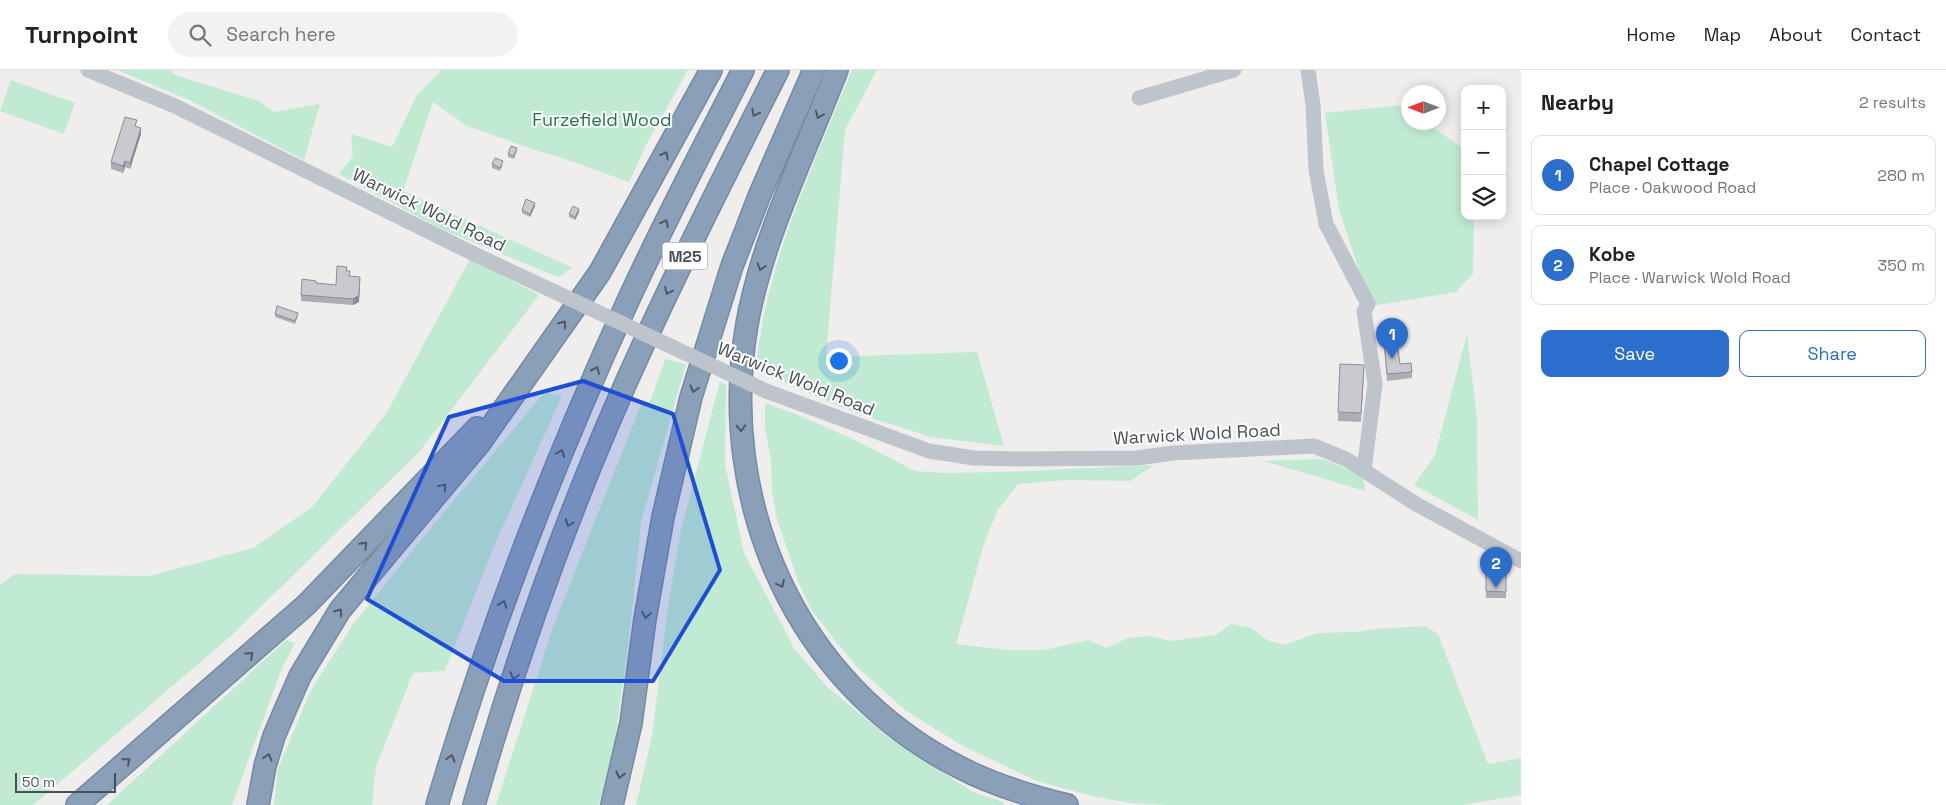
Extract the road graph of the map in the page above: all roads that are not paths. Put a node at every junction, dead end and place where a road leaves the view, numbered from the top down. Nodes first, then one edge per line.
1 (88, 70) edge
2 (711, 70) edge
3 (743, 70) edge
4 (778, 70) edge
5 (814, 70) edge
6 (837, 70) edge
7 (1234, 70) edge
8 (1308, 70) edge
9 (1139, 98) dead end
10 (515, 392) junction
11 (1364, 470) junction
12 (1521, 561) edge
13 (77, 805) edge
14 (258, 805) edge
15 (437, 805) edge
16 (474, 805) edge
17 (612, 805) edge
18 (1067, 805) edge

1 - 11 street, Warwick Wold Road, bridge
10 -> 2 highway
15 -> 3 highway, M25
4 -> 16 highway, M25
5 -> 17 highway
6 -> 18 highway
7 - 9 street
8 - 11 street
13 -> 10 highway
14 -> 10 highway
11 - 12 street, Warwick Wold Road

